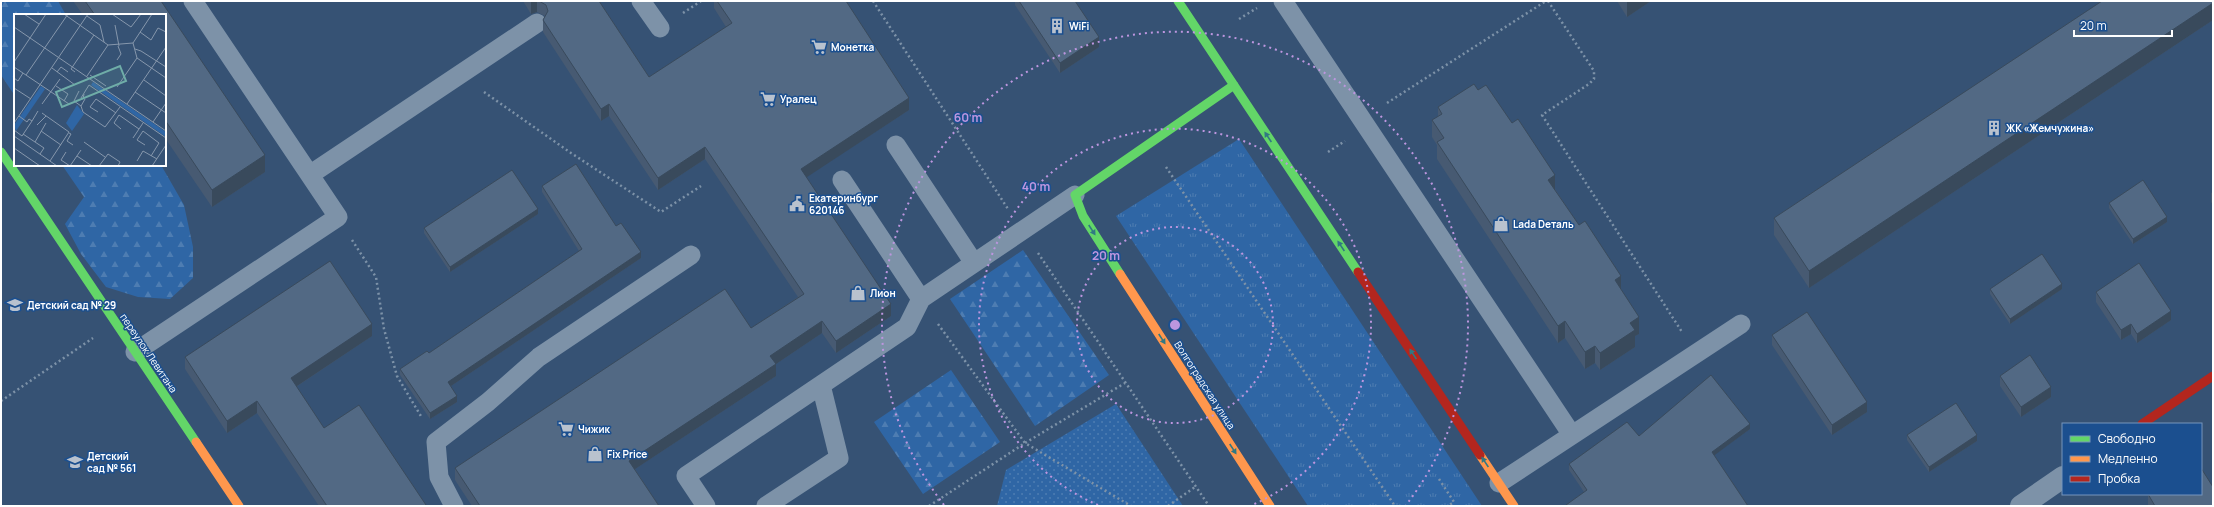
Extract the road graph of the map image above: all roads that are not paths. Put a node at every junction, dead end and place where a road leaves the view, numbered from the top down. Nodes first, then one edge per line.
1 (194, 1) edge
2 (641, 1) edge
3 (1178, 1) edge
4 (1283, 1) edge
5 (537, 23) dead end
6 (660, 28) dead end
7 (1234, 85) junction
8 (896, 146) dead end
9 (1, 152) edge
10 (311, 174) junction
11 (842, 180) dead end
12 (1075, 195) junction
13 (691, 255) dead end
14 (974, 264) junction
15 (920, 299) junction
16 (1741, 324) dead end
17 (135, 352) junction
18 (2213, 376) edge
19 (821, 385) junction
20 (2143, 423) edge
21 (1572, 435) junction
22 (2062, 479) edge
23 (1499, 483) junction
24 (239, 506) edge
25 (454, 506) edge
26 (706, 506) edge
27 (766, 506) edge
28 (1270, 506) edge
29 (1514, 506) edge
30 (2021, 506) edge

1 - 10 lane
2 - 6 lane
3 - 7 street
4 - 21 lane
5 - 10 lane
7 - 12 street
23 -> 7 street
8 - 14 lane
9 - 17 street, переулок Левитана
10 - 17 lane
11 - 15 lane
12 - 14 lane
12 -> 28 street, Волгоградская улица
13 - 25 lane
14 - 15 lane
15 - 19 lane
16 - 21 lane
17 - 24 street, переулок Левитана
18 - 20 street
19 - 26 lane
19 - 27 lane
21 - 23 lane
22 - 30 street
23 - 29 street

